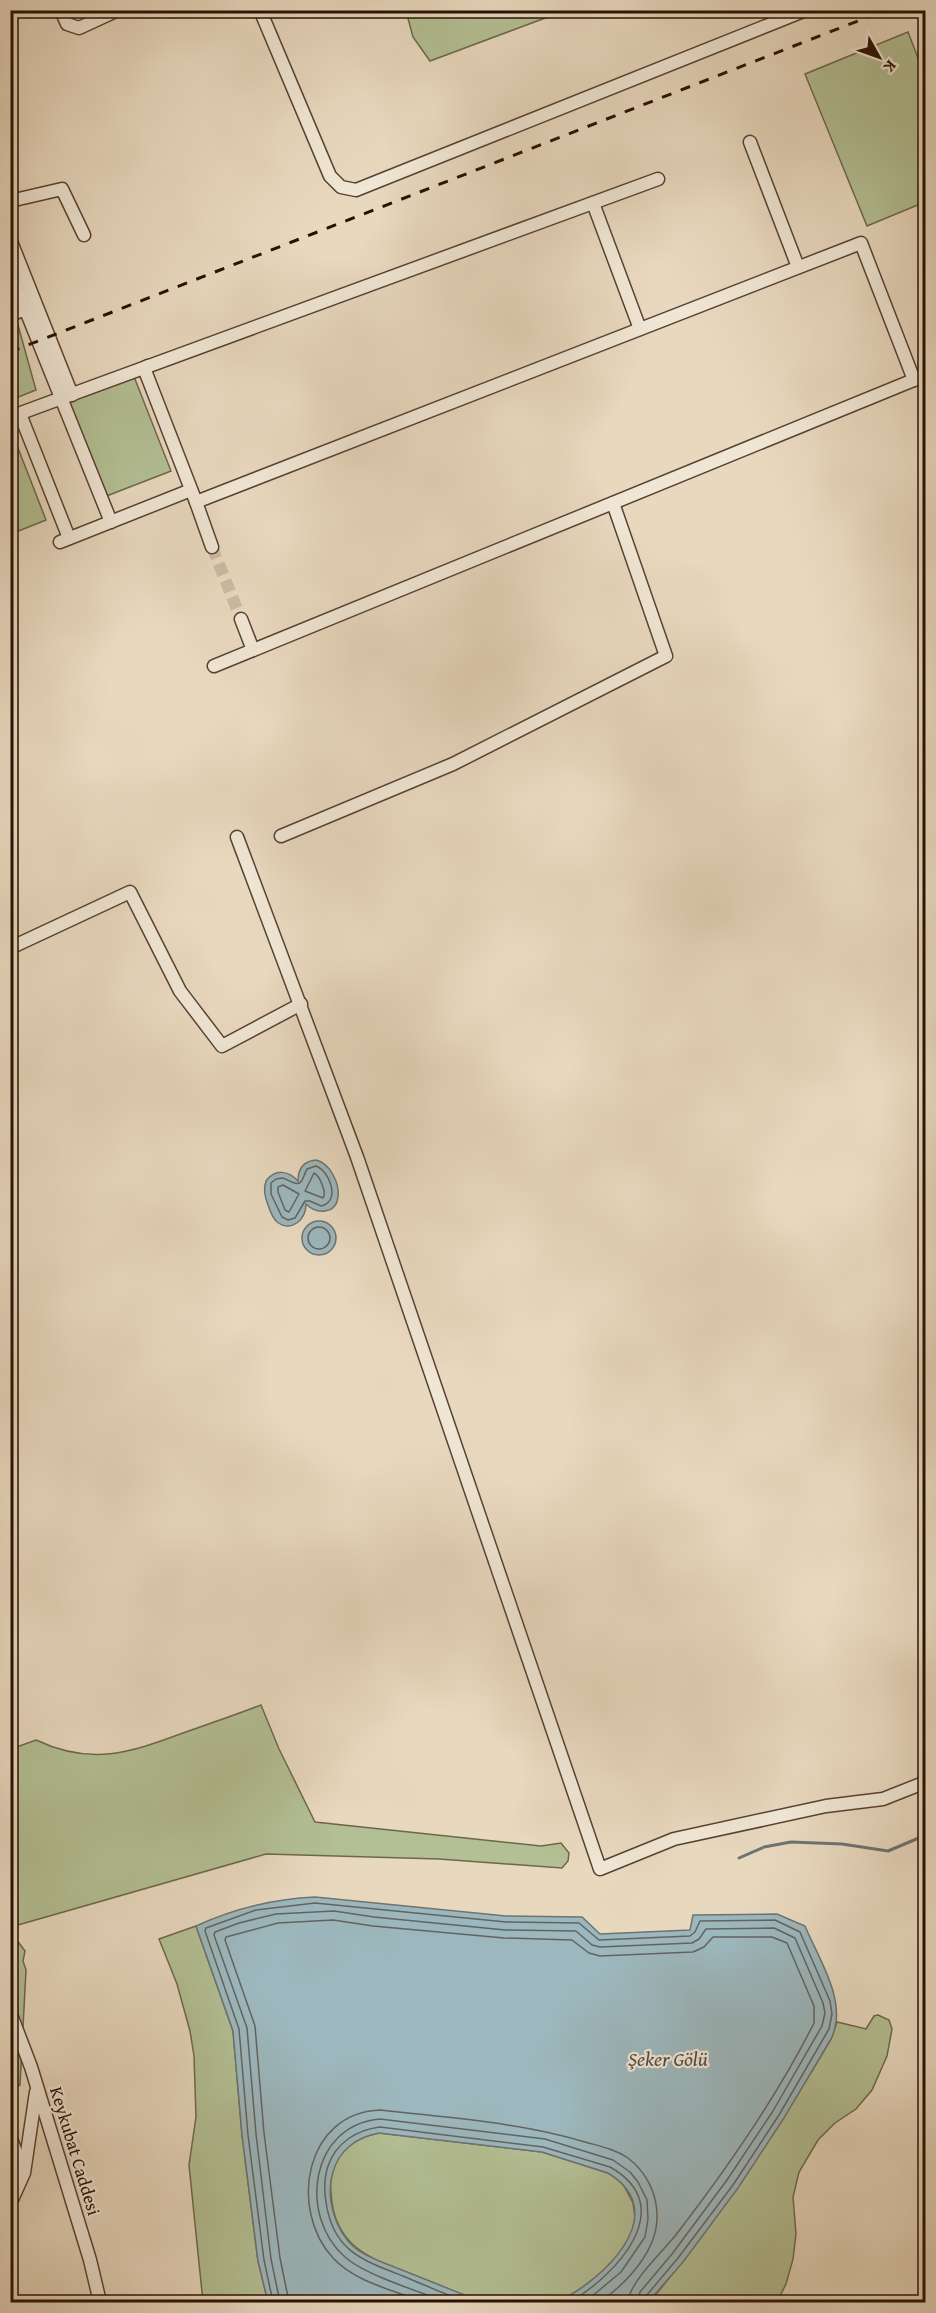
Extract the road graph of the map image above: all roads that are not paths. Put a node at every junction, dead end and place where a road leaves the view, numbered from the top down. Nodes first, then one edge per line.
1 (61, 10) edge
2 (118, 10) edge
3 (260, 10) edge
4 (806, 10) edge
5 (750, 142) dead end
6 (657, 179) dead end
7 (10, 201) edge
8 (593, 202) junction
9 (84, 235) dead end
10 (10, 239) edge
11 (798, 267) junction
12 (10, 271) edge
13 (26, 309) junction
14 (10, 315) edge
15 (640, 329) junction
16 (148, 366) junction
17 (923, 377) edge
18 (67, 396) junction
19 (15, 416) edge
20 (191, 490) junction
21 (196, 502) junction
22 (613, 503) junction
23 (111, 522) junction
24 (212, 547) tunnel mouth
25 (241, 619) tunnel mouth
26 (253, 650) junction
27 (214, 666) dead end
28 (281, 836) dead end
29 (237, 837) dead end
30 (10, 948) edge
31 (301, 1004) junction
32 (926, 1782) edge
33 (10, 2012) edge
34 (37, 2088) junction
35 (10, 2136) edge
36 (24, 2173) junction
37 (10, 2204) edge
38 (100, 2302) edge

1 - 2 street
3 - 4 street
5 - 11 street
6 - 8 street
7 - 9 street
8 - 15 street
8 - 16 street
10 - 18 street
11 - 15 street
11 - 17 street
12 - 13 street
13 - 14 street
13 - 18 street
15 - 21 street
16 - 18 street
16 - 20 street
17 - 22 street
18 - 19 street
18 - 23 street
19 - 23 street
20 - 21 street
20 - 23 street
21 - 24 street
22 - 26 street
22 - 28 street
25 - 26 street
26 - 27 street
29 - 31 street
30 - 31 street
31 - 32 street
33 - 34 street, Keykubat Caddesi
34 - 36 street
34 - 38 street, Keykubat Caddesi
35 - 36 street
36 - 37 street

